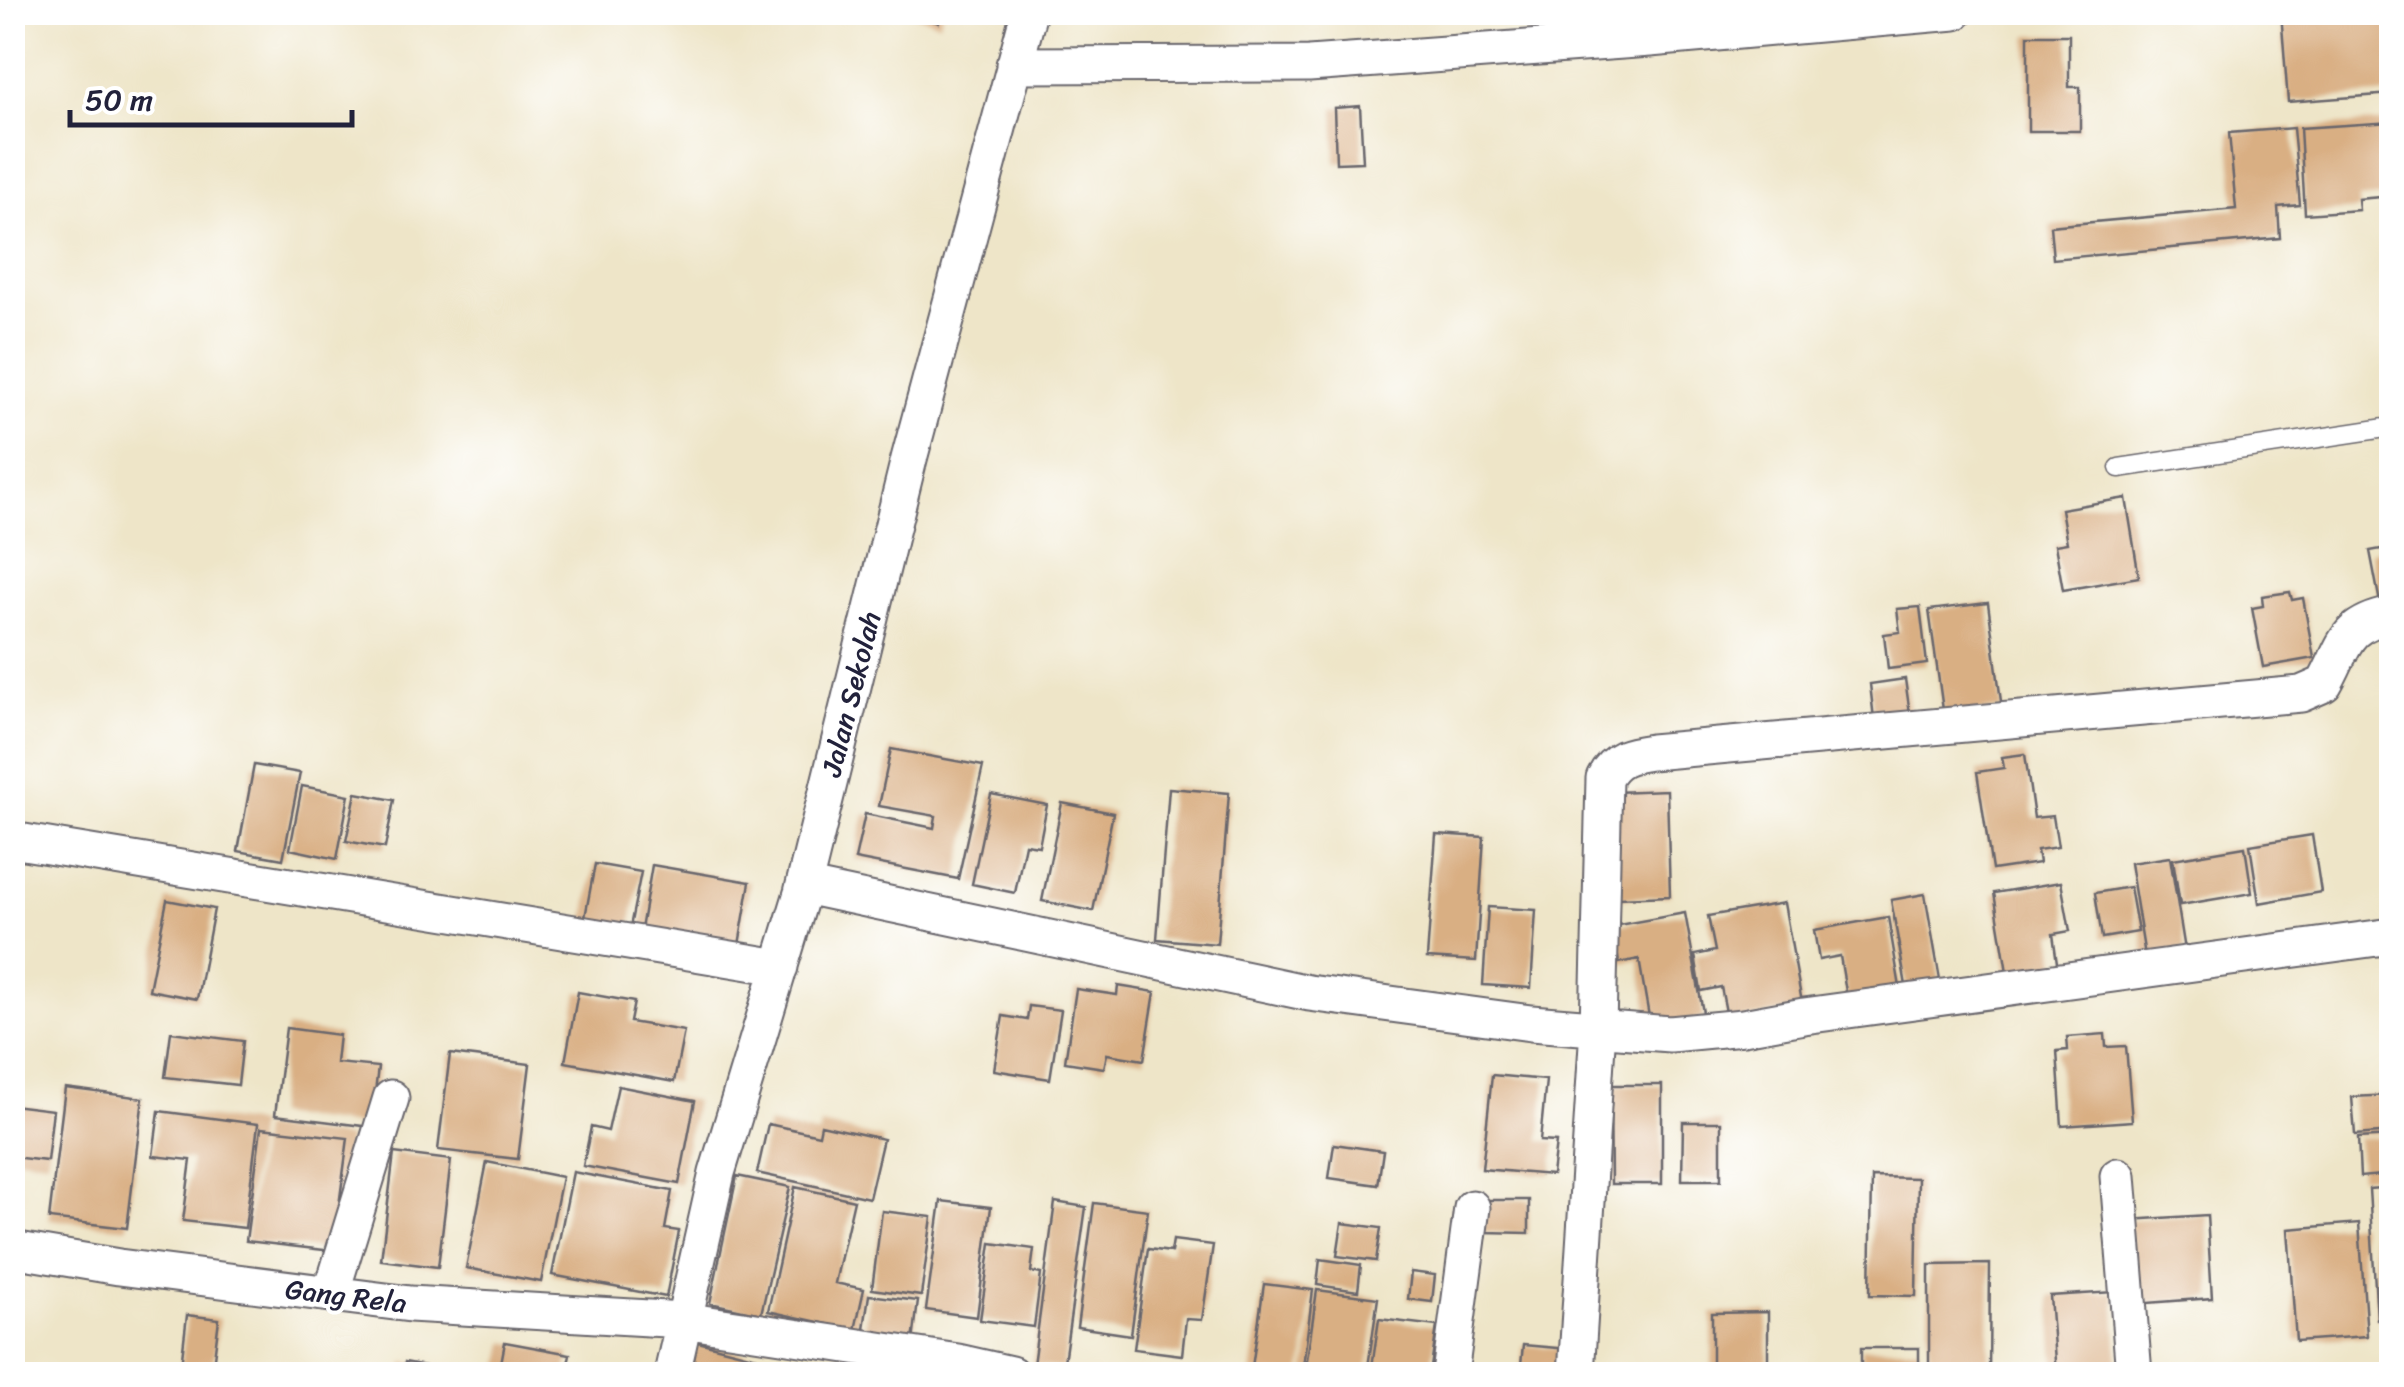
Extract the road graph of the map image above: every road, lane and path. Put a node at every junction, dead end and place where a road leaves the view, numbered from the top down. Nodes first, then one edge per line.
1 (1029, 12) edge
2 (1955, 12) edge
3 (1014, 65) junction
4 (2392, 427) edge
5 (2119, 468) dead end
6 (2392, 614) edge
7 (12, 840) edge
8 (804, 886) junction
9 (2392, 936) edge
10 (780, 967) junction
11 (1598, 1028) junction
12 (391, 1098) dead end
13 (2118, 1176) dead end
14 (1472, 1208) dead end
15 (12, 1250) edge
16 (332, 1294) junction
17 (682, 1320) junction
18 (672, 1374) edge
19 (1011, 1374) edge
20 (1450, 1374) edge
21 (1576, 1374) edge
22 (2134, 1374) edge

1 - 3 street, Jalan Sekolah
2 - 3 street
3 - 8 street, Jalan Sekolah
4 - 5 lane
6 - 11 street
7 - 10 street
8 - 10 street, Jalan Sekolah
8 - 11 street
9 - 11 street
10 - 17 street, Jalan Sekolah
11 - 21 street
12 - 16 street
13 - 22 street
14 - 20 street
15 - 16 street, Gang Rela
16 - 17 street, Gang Rela
17 - 18 street, Jalan Sekolah
17 - 19 street, Gang Rela

